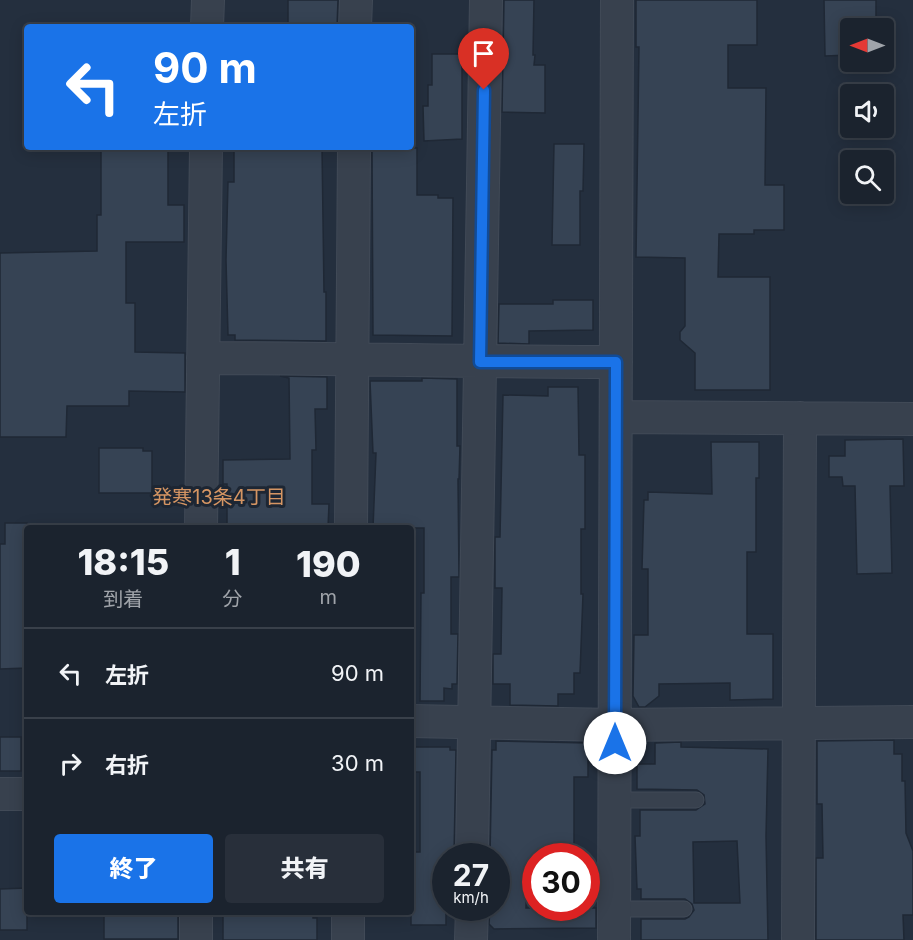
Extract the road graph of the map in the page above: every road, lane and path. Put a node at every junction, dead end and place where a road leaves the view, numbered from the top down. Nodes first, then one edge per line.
1 (208, 0) edge
2 (356, 0) edge
3 (486, 0) edge
4 (617, 0) edge
5 (207, 24) edge
6 (355, 24) edge
7 (206, 150) edge
8 (354, 150) edge
9 (353, 357) junction
10 (203, 358) junction
11 (480, 362) junction
12 (616, 362) junction
13 (616, 417) junction
14 (800, 418) junction
15 (913, 419) edge
16 (201, 525) edge
17 (351, 525) edge
18 (414, 721) edge
19 (474, 722) junction
20 (913, 722) edge
21 (800, 723) junction
22 (615, 724) junction
23 (0, 794) edge
24 (24, 794) edge
25 (615, 800) junction
26 (696, 801) dead end
27 (472, 843) edge
28 (614, 909) junction
29 (684, 909) dead end
30 (196, 915) edge
31 (348, 915) edge
32 (471, 921) edge
33 (196, 940) edge
34 (348, 940) edge
35 (471, 940) edge
36 (614, 940) edge
37 (798, 940) edge

1 - 5 street
2 - 6 street
3 - 11 street
4 - 12 street
7 - 10 street
8 - 9 street
9 - 10 street
9 - 11 street
9 - 17 street
10 - 16 street
11 - 12 street
11 - 19 street
12 - 13 street
13 - 14 street
13 - 22 street
14 - 15 street
14 - 21 street
18 - 19 street
19 - 22 street
19 - 27 street
20 - 21 street
21 - 22 street
21 - 37 street
22 - 25 street
23 - 24 street
25 - 26 lane
25 - 28 street
28 - 29 lane
28 - 36 street
30 - 33 street
31 - 34 street
32 - 35 street

